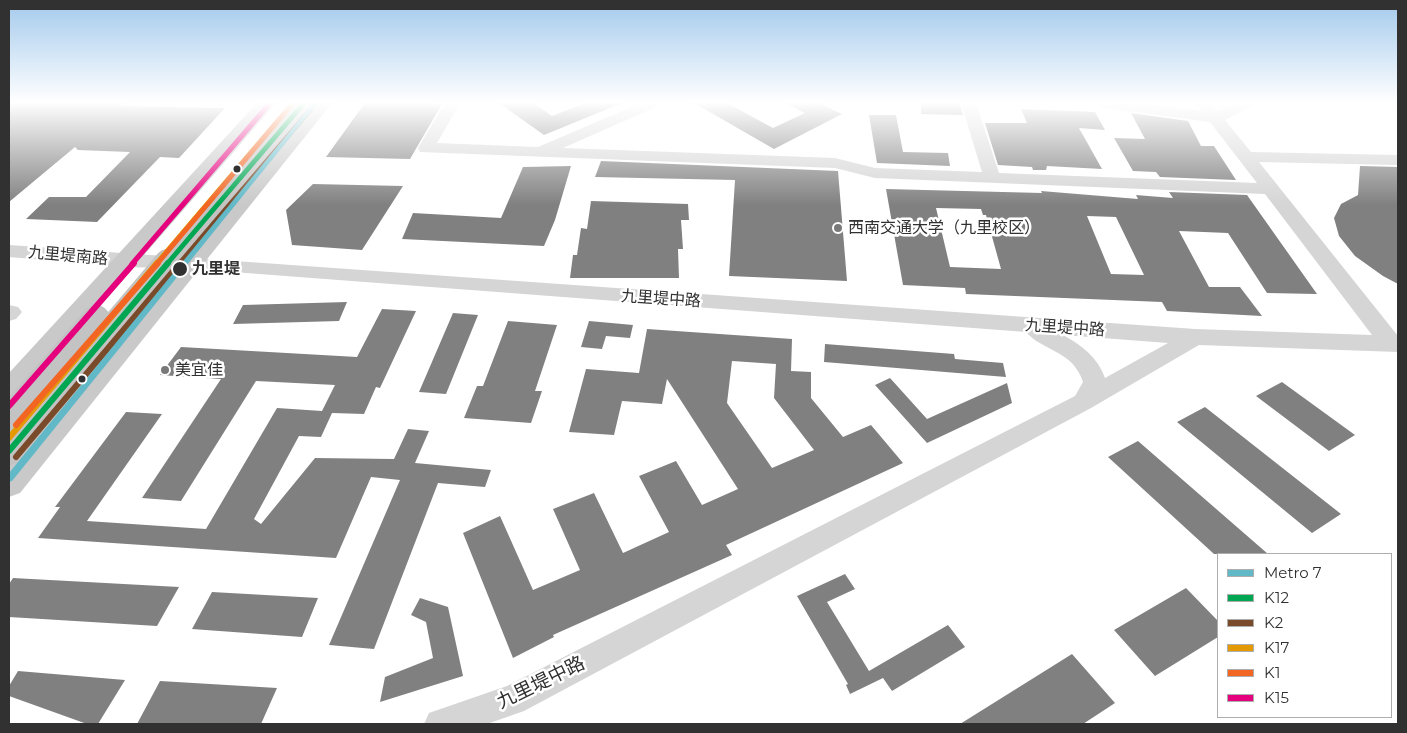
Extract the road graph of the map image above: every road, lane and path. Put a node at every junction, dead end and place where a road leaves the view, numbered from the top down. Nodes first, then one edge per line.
1 (237, 137) edge
2 (252, 137) edge
3 (275, 137) edge
4 (295, 137) edge
5 (432, 137) edge
6 (573, 137) edge
7 (980, 137) edge
8 (1231, 137) edge
9 (538, 152) junction
10 (1246, 157) junction
11 (1398, 160) edge
12 (992, 177) junction
13 (1271, 189) junction
14 (9, 250) edge
15 (127, 261) junction
16 (193, 263) junction
17 (1029, 326) junction
18 (1195, 337) junction
19 (1395, 344) edge
20 (9, 391) edge
21 (1083, 402) junction
22 (9, 419) edge
23 (9, 451) edge
24 (9, 484) edge
25 (440, 724) edge

1 - 15 main road
2 - 22 highway, bridge
3 - 23 highway, bridge
4 - 16 main road
5 - 9 street
6 - 9 street
7 - 12 street
8 - 10 street
9 - 12 street
10 - 11 street
10 - 13 street
12 - 13 street
13 - 19 street
14 - 15 street, 九里堤南路
15 - 16 street, 九里堤中路
15 - 20 main road
16 - 17 street, 九里堤中路
16 - 24 main road
17 - 18 street, 九里堤中路
17 - 21 street
18 - 19 street, 九里堤中路
18 - 21 street, 九里堤中路
21 - 25 street, 九里堤中路

